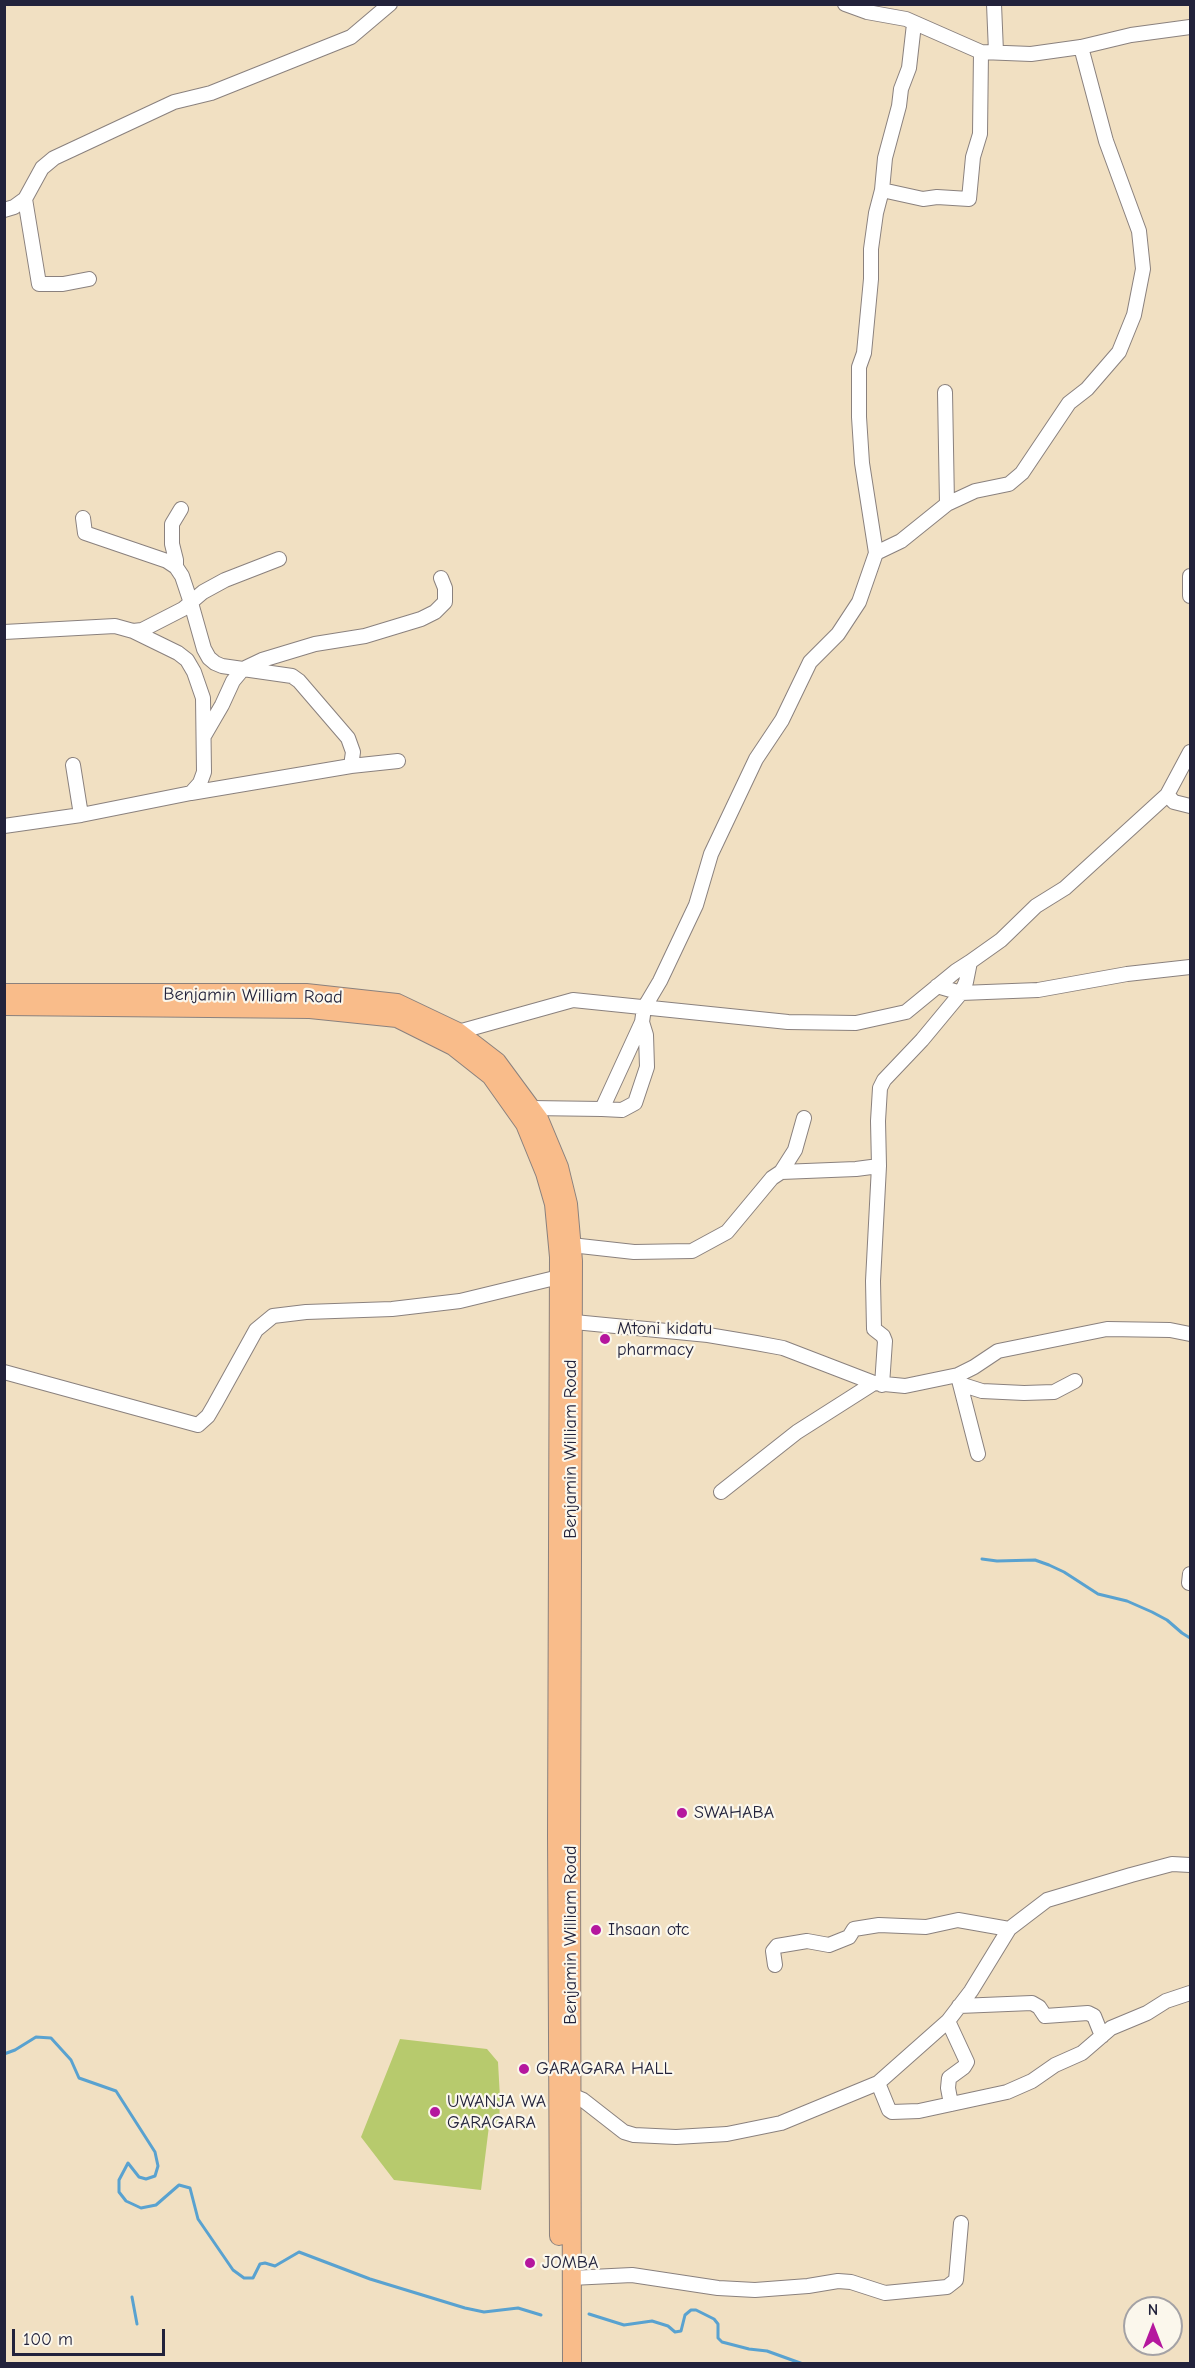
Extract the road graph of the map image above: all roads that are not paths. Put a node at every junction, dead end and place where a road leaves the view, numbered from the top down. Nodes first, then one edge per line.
1 (390, 4) edge
2 (845, 4) edge
3 (994, 4) edge
4 (909, 16) edge
5 (1191, 27) edge
6 (1081, 47) junction
7 (981, 52) junction
8 (996, 52) junction
9 (882, 190) junction
10 (25, 199) junction
11 (4, 210) edge
12 (89, 279) dead end
13 (945, 392) dead end
14 (947, 504) junction
15 (181, 509) dead end
16 (83, 518) dead end
17 (876, 553) junction
18 (279, 559) dead end
19 (176, 567) junction
20 (1191, 576) edge
21 (441, 578) dead end
22 (1191, 596) edge
23 (191, 603) junction
24 (133, 631) junction
25 (4, 632) edge
26 (243, 669) junction
27 (204, 736) junction
28 (1191, 752) edge
29 (398, 761) dead end
30 (73, 765) dead end
31 (351, 766) junction
32 (191, 792) junction
33 (1167, 795) junction
34 (1191, 806) edge
35 (81, 815) junction
36 (4, 826) edge
37 (970, 962) junction
38 (1191, 967) edge
39 (951, 975) junction
40 (938, 986) junction
41 (964, 987) junction
42 (4, 993) edge
43 (4, 1006) edge
44 (643, 1015) junction
45 (458, 1032) junction
46 (602, 1109) junction
47 (525, 1112) junction
48 (804, 1118) dead end
49 (879, 1166) junction
50 (781, 1172) junction
51 (571, 1245) junction
52 (559, 1277) junction
53 (565, 1321) junction
54 (1191, 1334) edge
55 (4, 1372) edge
56 (959, 1379) junction
57 (1075, 1381) dead end
58 (878, 1384) junction
59 (978, 1454) dead end
60 (722, 1492) dead end
61 (1191, 1865) edge
62 (1009, 1929) junction
63 (775, 1965) dead end
64 (1191, 1993) edge
65 (959, 2006) junction
66 (948, 2021) junction
67 (1102, 2036) junction
68 (878, 2083) junction
69 (571, 2095) junction
70 (951, 2104) junction
71 (960, 2223) dead end
72 (571, 2278) junction
73 (560, 2364) edge
74 (572, 2364) edge

1 - 10 street
2 - 4 street
3 - 8 street
4 - 7 street
4 - 9 street
5 - 6 street
6 - 8 street
6 - 14 street
7 - 8 street
7 - 9 street
9 - 17 street
10 - 11 street
10 - 12 street
13 - 14 street
14 - 17 street
15 - 19 street
16 - 19 street
17 - 44 street
18 - 23 street
19 - 23 street
20 - 22 street
21 - 26 street
23 - 24 street
23 - 26 street
24 - 25 street
24 - 27 street
26 - 27 street
26 - 31 street
27 - 32 street
28 - 33 street
29 - 31 street
30 - 35 street
31 - 32 street
32 - 35 street
33 - 34 street
33 - 37 street
35 - 36 street
37 - 39 street
37 - 41 street
38 - 41 street
39 - 40 street
39 - 41 street
40 - 41 street
40 - 44 street
41 - 49 street
42 - 45 main road, Benjamin William Road
43 - 47 main road, Benjamin William Road
44 - 45 street
44 - 46 street
44 - 46 street
45 - 47 main road, Benjamin William Road
46 - 47 street
47 - 51 main road, Benjamin William Road
47 - 52 main road, Benjamin William Road
48 - 50 street
49 - 50 street
49 - 58 street
50 - 51 street
51 - 53 main road, Benjamin William Road
52 - 53 main road, Benjamin William Road
52 - 55 street
53 - 58 street
53 - 69 main road, Benjamin William Road
53 - 73 main road, Benjamin William Road
54 - 56 street
56 - 57 street
56 - 58 street
56 - 59 street
58 - 60 street
61 - 62 street
62 - 63 street
62 - 65 street
64 - 67 street
65 - 66 street
65 - 67 street
66 - 68 street
66 - 70 street
67 - 70 street
68 - 69 street
68 - 70 street
69 - 72 main road, Benjamin William Road
71 - 72 street
72 - 74 main road, Benjamin William Road

